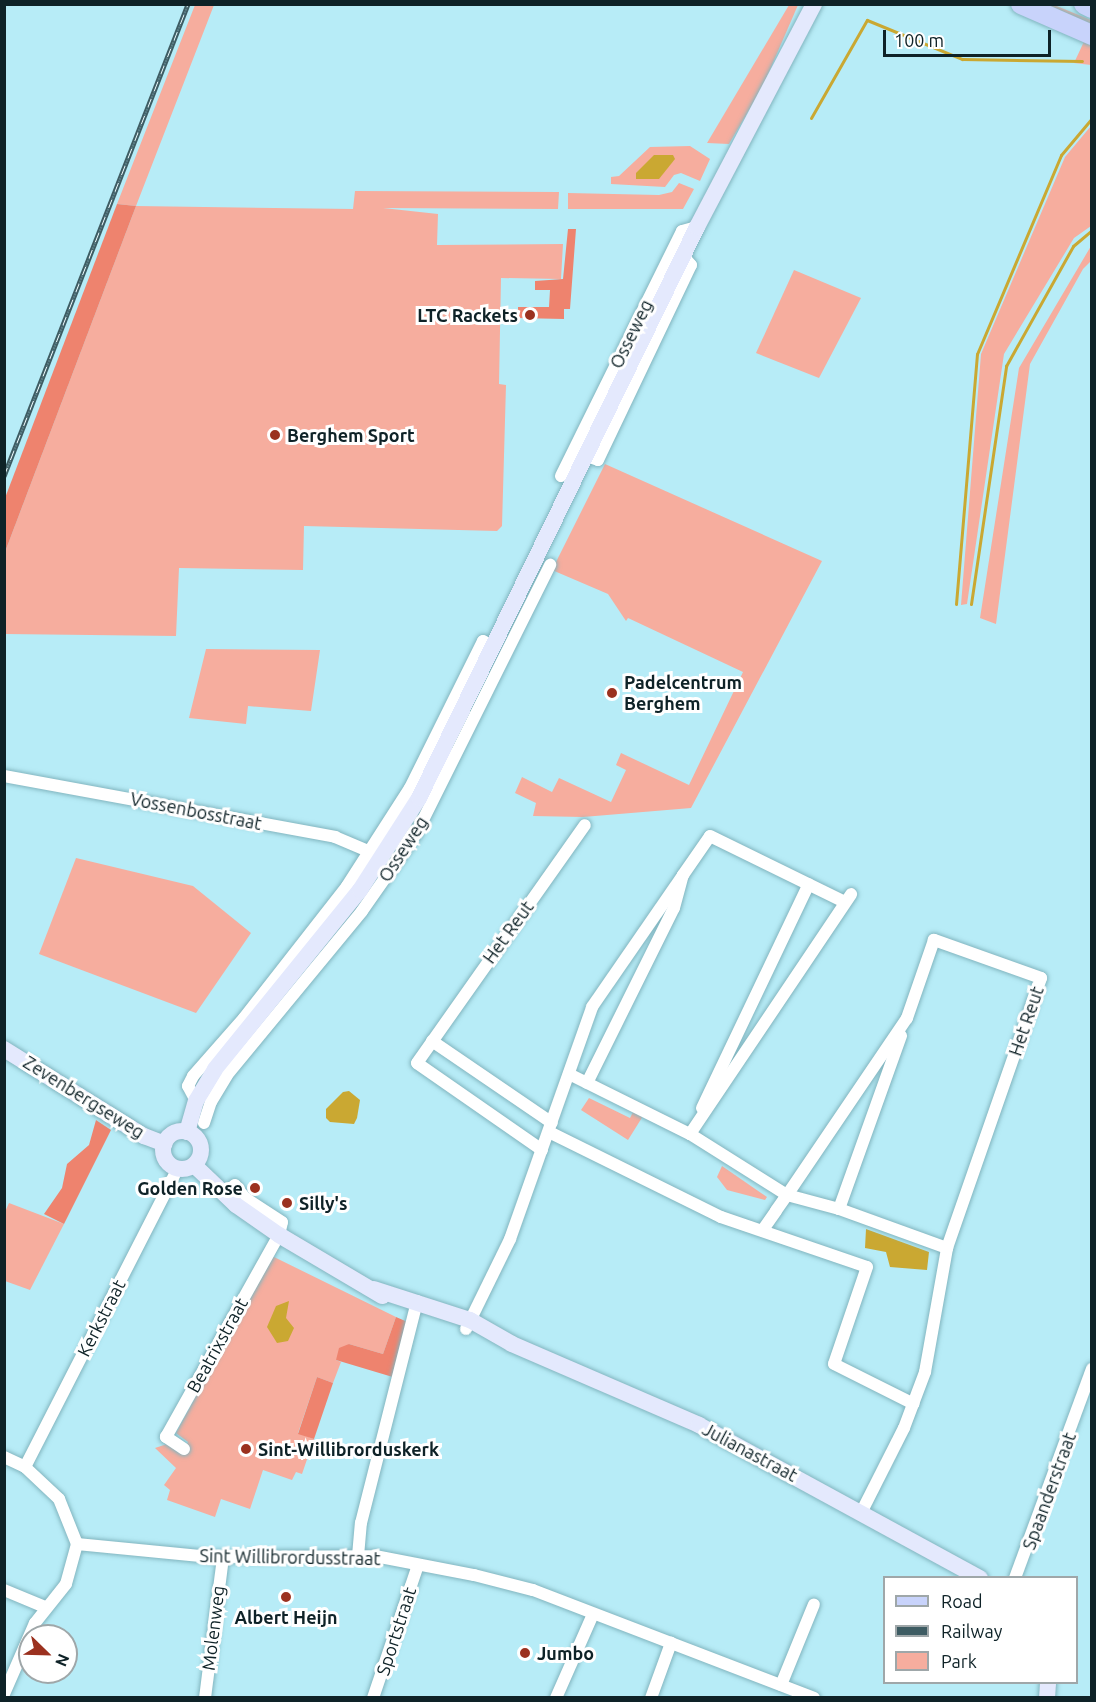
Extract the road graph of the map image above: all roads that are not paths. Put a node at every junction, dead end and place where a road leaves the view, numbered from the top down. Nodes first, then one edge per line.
1 (814, 4) edge
2 (1021, 4) edge
3 (1084, 4) edge
4 (1092, 8) edge
5 (1092, 36) edge
6 (697, 227) junction
7 (581, 455) junction
8 (561, 476) dead end
9 (550, 565) dead end
10 (536, 577) junction
11 (4, 776) edge
12 (585, 825) dead end
13 (376, 855) junction
14 (683, 875) junction
15 (809, 884) junction
16 (907, 1018) junction
17 (432, 1041) junction
18 (4, 1049) edge
19 (569, 1074) junction
20 (587, 1083) junction
21 (211, 1086) junction
22 (196, 1101) junction
23 (699, 1117) junction
24 (204, 1123) dead end
25 (551, 1127) junction
26 (187, 1132) junction
27 (690, 1134) junction
28 (165, 1144) junction
29 (542, 1150) junction
30 (186, 1167) junction
31 (786, 1195) junction
32 (839, 1209) junction
33 (762, 1231) junction
34 (279, 1235) junction
35 (947, 1248) junction
36 (416, 1305) junction
37 (468, 1324) junction
38 (1092, 1369) edge
39 (914, 1404) junction
40 (184, 1449) dead end
41 (4, 1457) edge
42 (25, 1467) junction
43 (861, 1513) junction
44 (77, 1544) junction
45 (358, 1556) junction
46 (223, 1558) junction
47 (418, 1565) junction
48 (976, 1576) edge
49 (1015, 1576) edge
50 (4, 1590) edge
51 (814, 1604) dead end
52 (45, 1607) junction
53 (593, 1614) junction
54 (671, 1643) junction
55 (784, 1690) edge
56 (4, 1694) edge
57 (205, 1698) edge
58 (374, 1698) edge
59 (556, 1698) edge
60 (651, 1698) edge
61 (814, 1698) edge

1 - 6 street, Osseweg
2 - 5 main road
3 - 4 main road
6 - 7 street, Osseweg
6 - 7 street, Osseweg
7 - 8 street, Osseweg
7 - 10 street, Osseweg
9 - 10 street, Osseweg
10 - 13 street, Osseweg
10 - 21 street, Osseweg
11 - 13 street, Vossenbosstraat
12 - 17 street, Het Reut
13 - 21 street, Osseweg
13 - 22 street, Osseweg
14 - 15 street
14 - 19 street
14 - 20 street
15 - 23 street
15 - 23 street
16 - 31 street, Het Reut
16 - 32 street, Het Reut
16 - 35 street, Het Reut
17 - 25 street
17 - 29 street, Het Reut
18 - 28 street, Zevenbergseweg
19 - 20 street
19 - 25 street
20 - 27 street
21 - 22 street, Osseweg
21 - 24 street, Osseweg
22 - 26 street, Osseweg
23 - 27 street
25 - 29 street
25 - 33 street
26 - 28 street
26 - 30 street
27 - 31 street
28 - 30 street
29 - 37 street
30 - 34 street, Julianastraat
30 - 42 street, Kerkstraat
31 - 32 street
31 - 33 street, Het Reut
32 - 35 street
33 - 39 street
34 - 36 street, Julianastraat
34 - 40 street, Beatrixstraat
35 - 39 street, Het Reut
36 - 37 street, Julianastraat
36 - 45 street
37 - 43 street, Julianastraat
38 - 49 street, Spaanderstraat
39 - 43 street, Het Reut
41 - 42 street
42 - 44 street
43 - 48 street, Julianastraat
44 - 46 street, Sint Willibrordusstraat
44 - 52 street
45 - 46 street, Sint Willibrordusstraat
45 - 47 street, Sint Willibrordusstraat
46 - 57 street, Molenweg
47 - 53 street, Sint Willibrordusstraat
47 - 58 street, Sportstraat
50 - 52 street
51 - 55 street
52 - 56 street
53 - 54 street, Sint Willibrordusstraat
53 - 59 street
54 - 55 street, Sint Willibrordusstraat
54 - 60 street
55 - 61 street, Sint Willibrordusstraat

